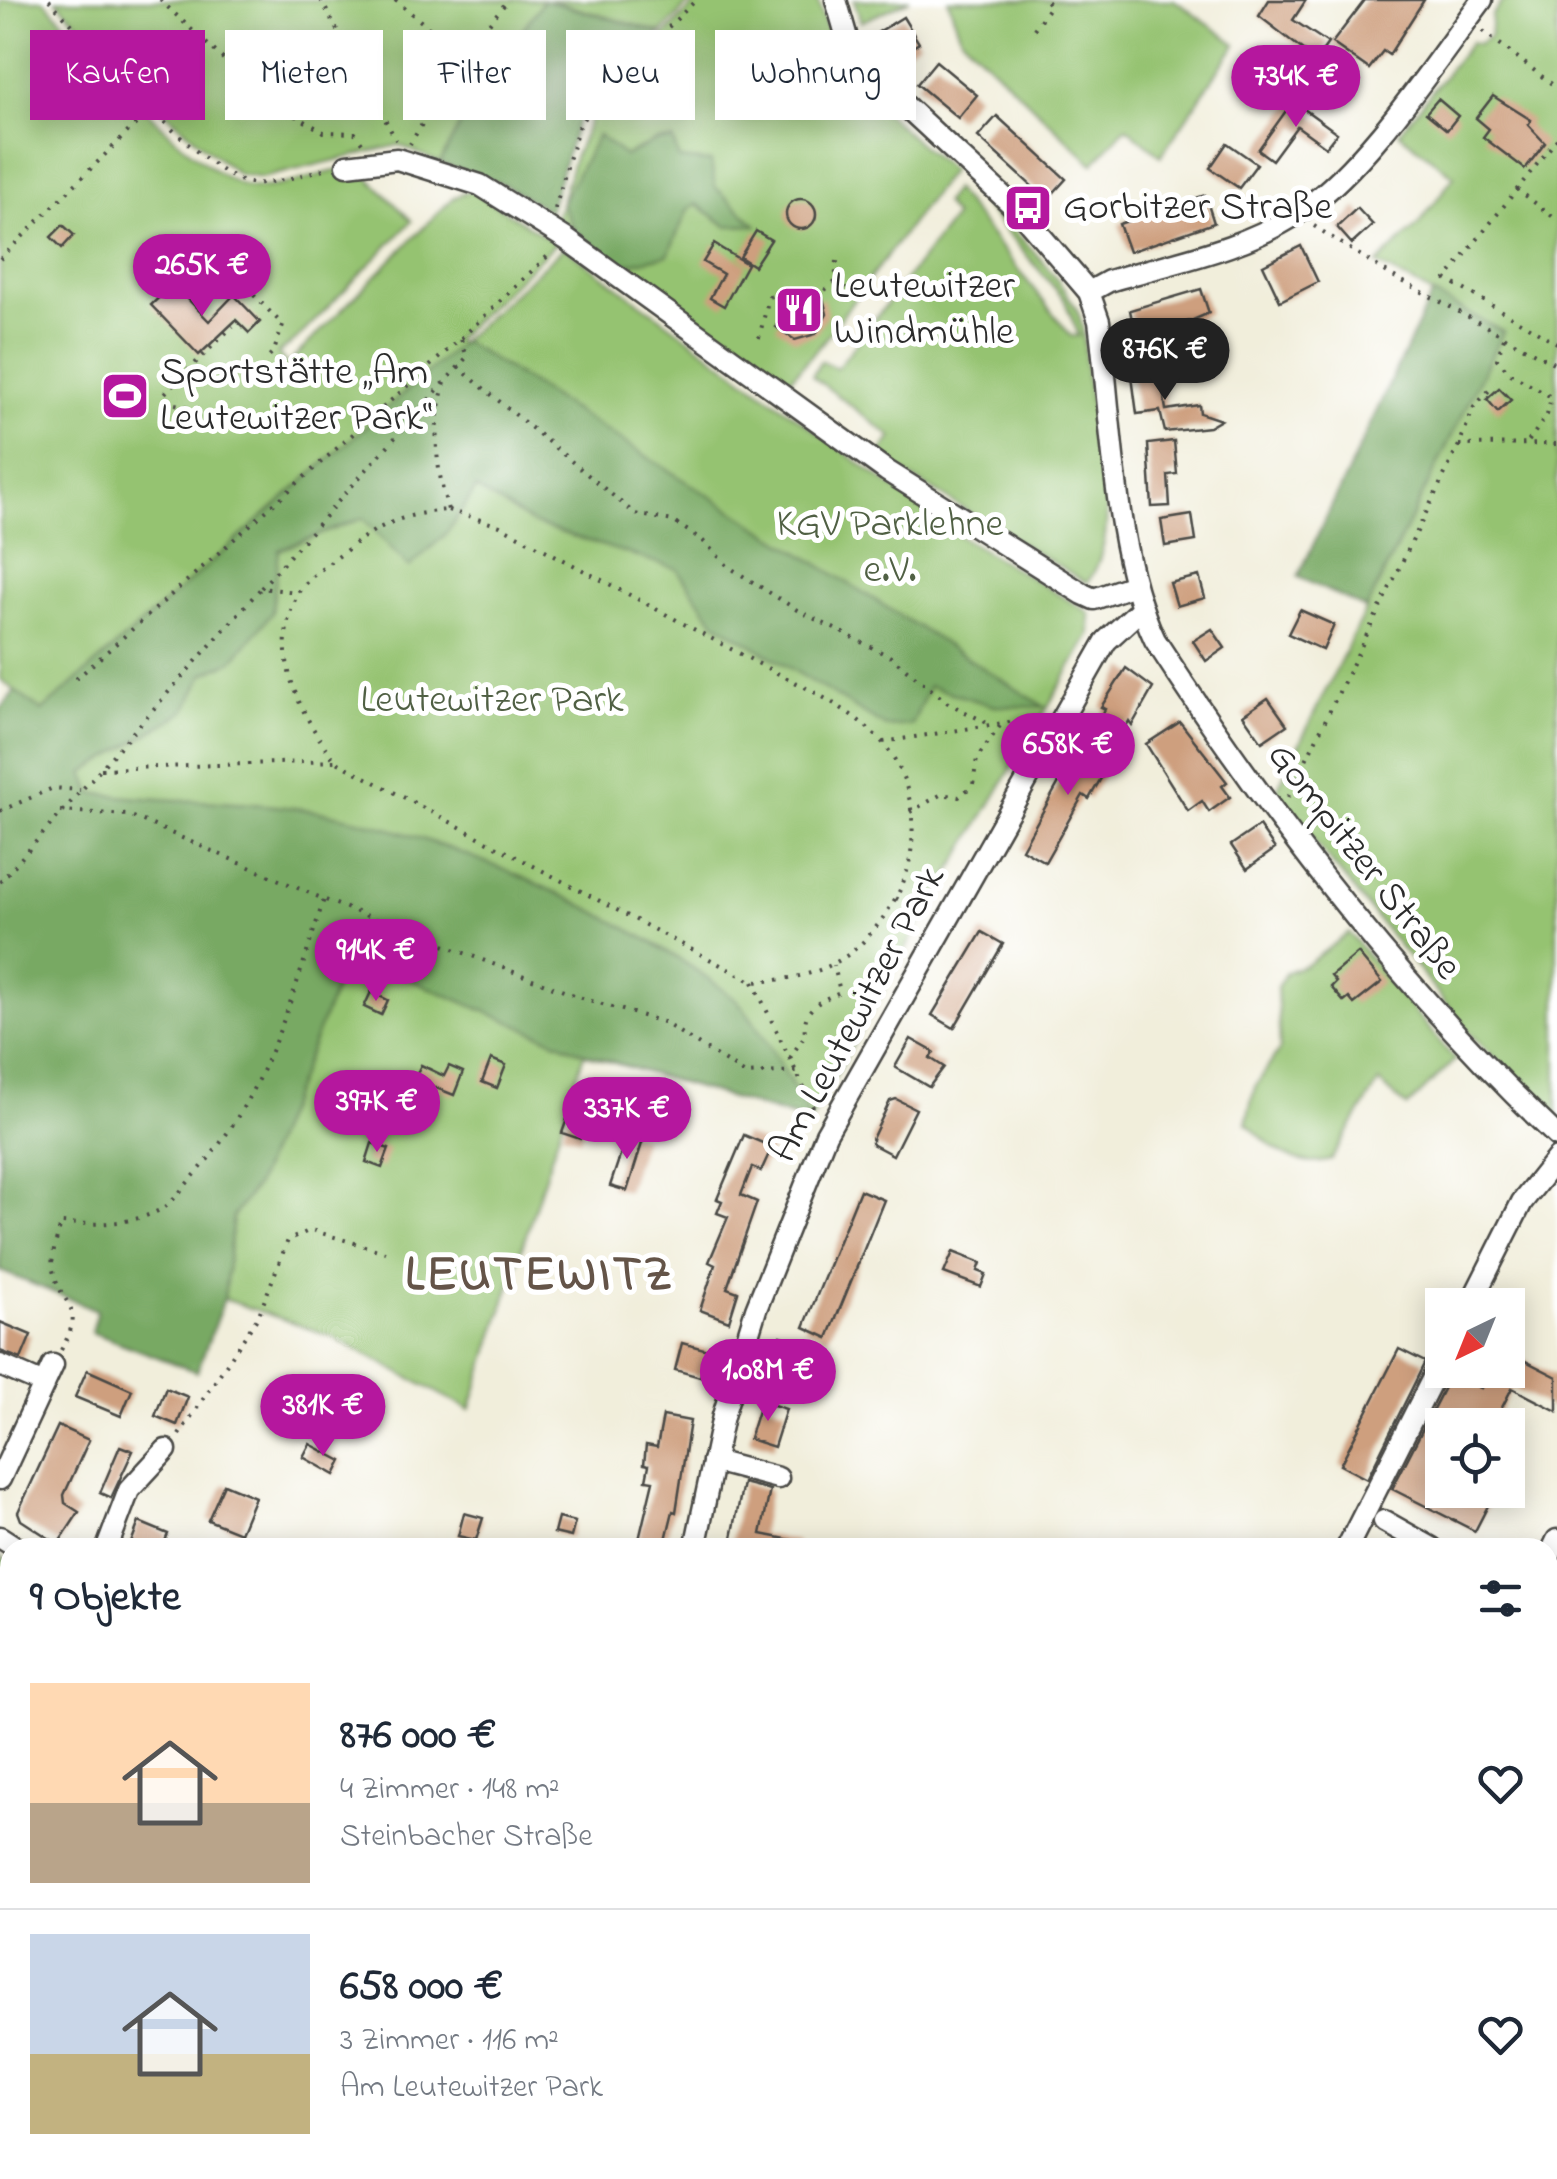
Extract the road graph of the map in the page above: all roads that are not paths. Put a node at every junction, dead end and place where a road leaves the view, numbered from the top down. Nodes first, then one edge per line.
1 (836, 0) edge
2 (1482, 0) edge
3 (347, 165) road end
4 (1089, 292) junction
5 (1134, 585) junction
6 (1141, 609) junction
7 (1557, 1136) edge
8 (1557, 1158) edge
9 (1479, 1288) edge
10 (0, 1365) edge
11 (53, 1365) road end
12 (44, 1384) junction
13 (1428, 1388) edge
14 (166, 1450) road end
15 (714, 1461) junction
16 (778, 1478) dead end
17 (0, 1479) edge
18 (1384, 1520) dead end
19 (112, 1538) edge
20 (697, 1538) edge
21 (1352, 1538) edge
22 (1415, 1538) edge

1 - 4 street
2 - 4 street
3 - 5 street
4 - 5 street, Gompitzer Straße
5 - 6 street, Gompitzer Straße
6 - 7 street, Gompitzer Straße
6 - 15 street, Am Leutewitzer Park
8 - 9 street
10 - 12 street
11 - 12 street
12 - 17 street
13 - 21 street
14 - 19 street
15 - 16 street
15 - 20 street, Am Leutewitzer Park
18 - 22 street

